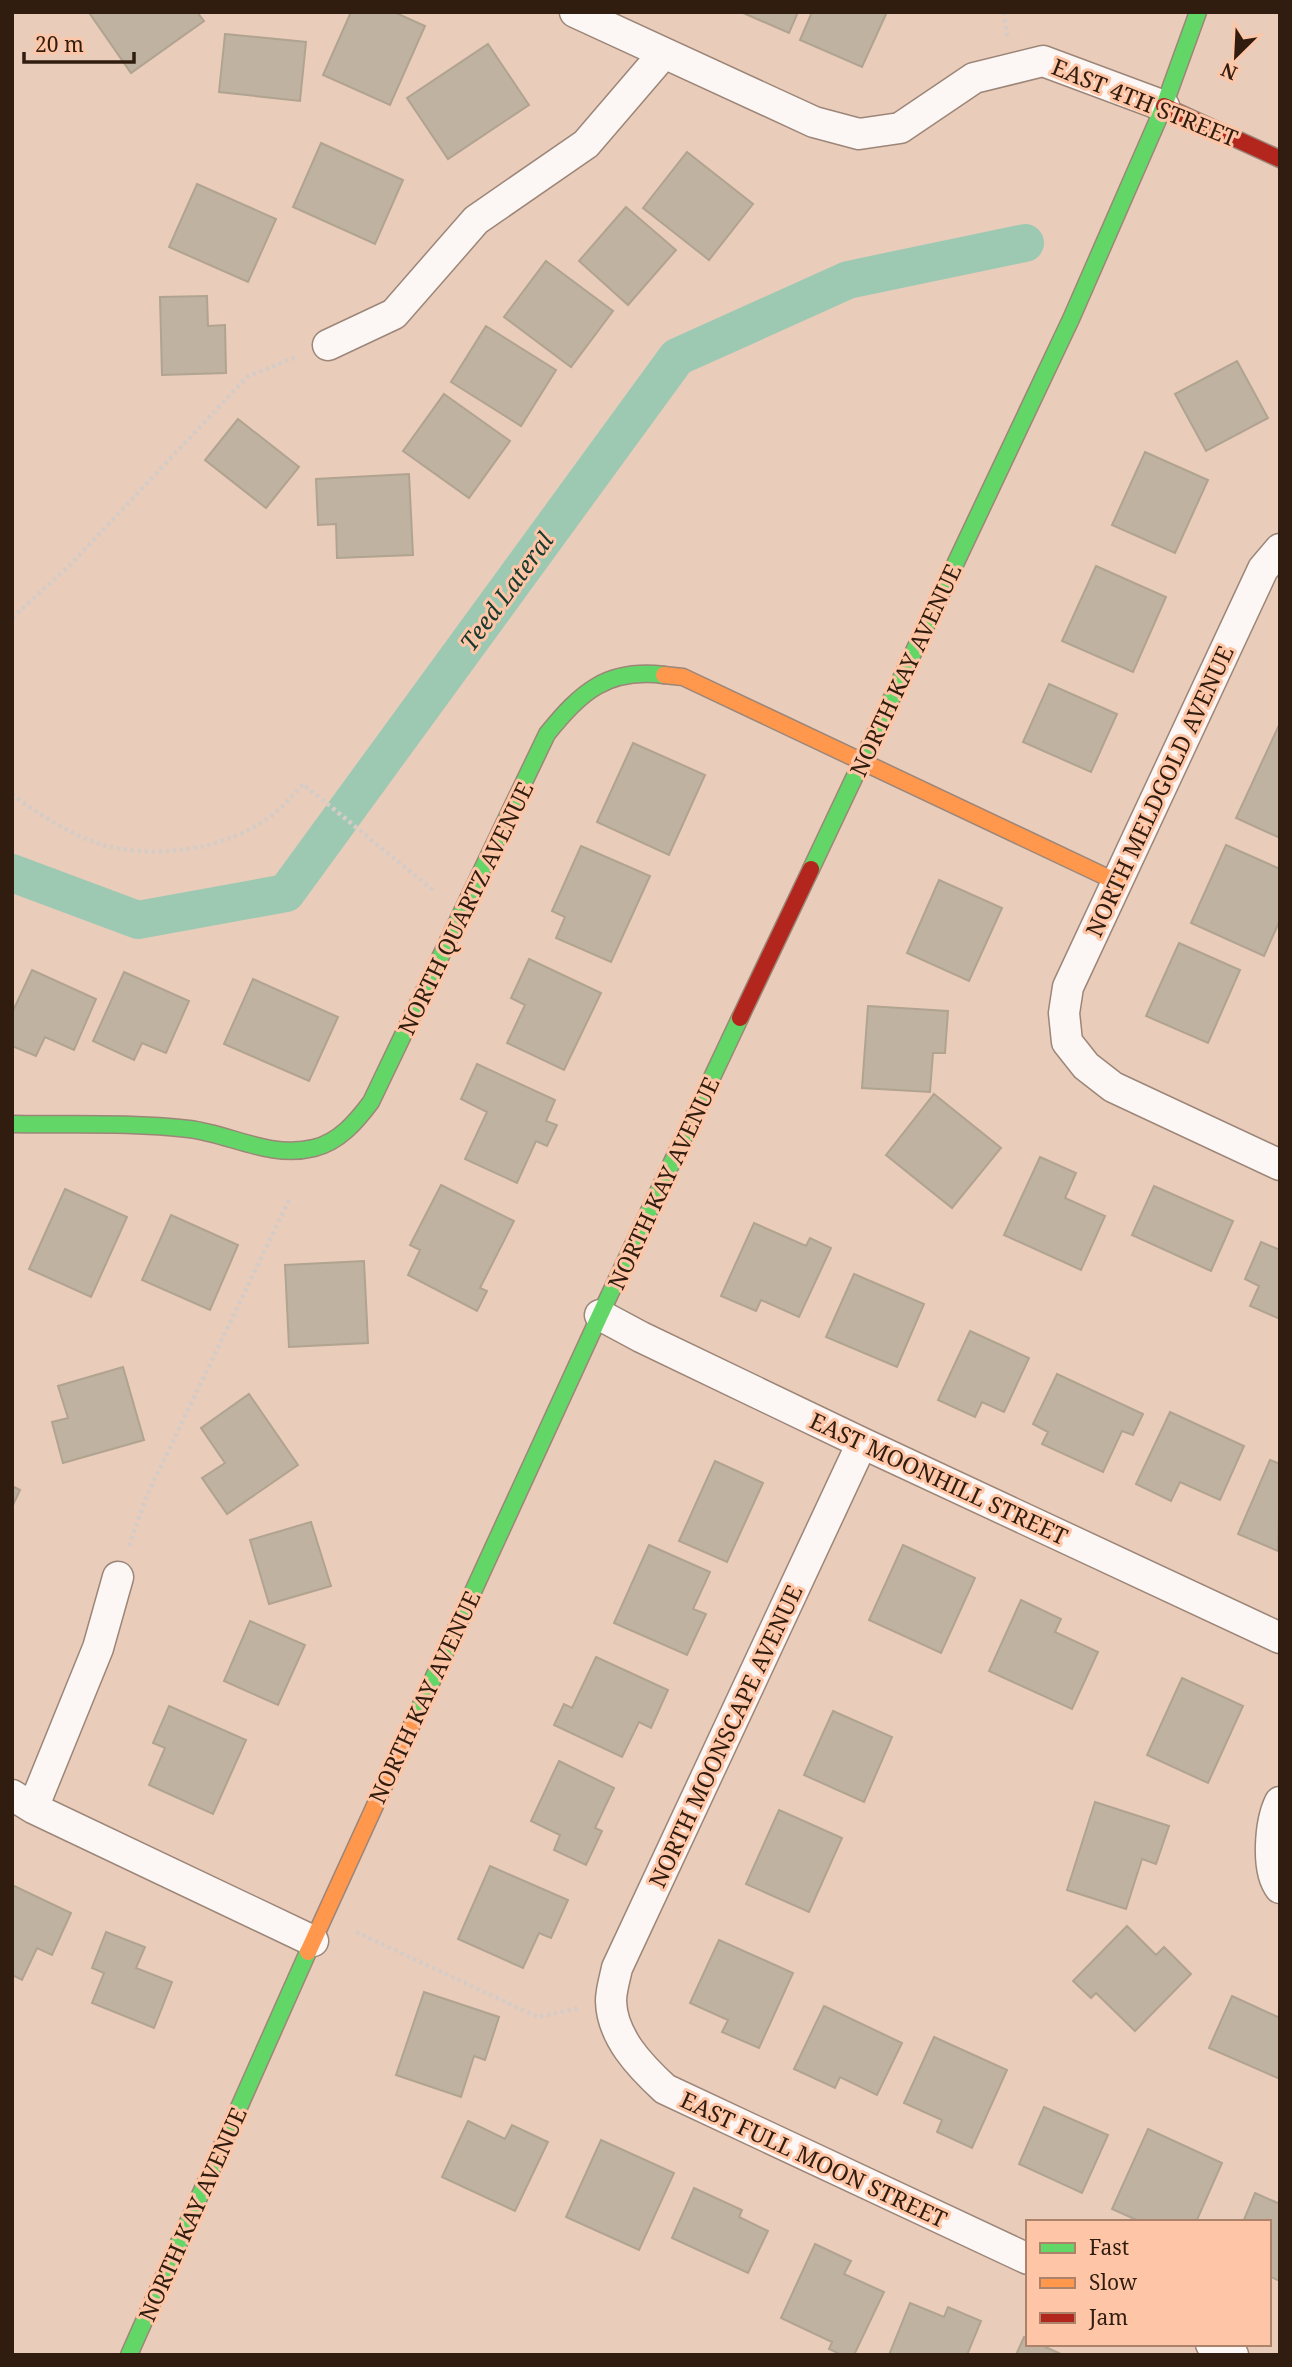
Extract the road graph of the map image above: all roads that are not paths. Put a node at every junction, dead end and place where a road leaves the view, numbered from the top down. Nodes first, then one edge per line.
1 (575, 12) edge
2 (1198, 12) edge
3 (664, 53) junction
4 (1164, 106) junction
5 (1280, 159) edge
6 (328, 345) road end
7 (1280, 549) edge
8 (862, 761) junction
9 (1117, 882) junction
10 (12, 1124) edge
11 (1280, 1165) edge
12 (600, 1315) junction
13 (862, 1443) junction
14 (118, 1577) road end
15 (1280, 1637) edge
16 (23, 1802) edge
17 (1280, 1802) edge
18 (1277, 1885) edge
19 (313, 1941) junction
20 (620, 2034) joint
21 (1026, 2258) edge
22 (1215, 2346) edge
23 (129, 2355) edge
24 (1233, 2355) edge

1 - 3 street, EAST 4TH STREET
2 - 4 street, NORTH KAY AVENUE
3 - 4 street, EAST 4TH STREET
3 - 6 street
4 - 5 street, EAST 4TH STREET
4 - 8 street, NORTH KAY AVENUE
7 - 9 street, NORTH MELDGOLD AVENUE
8 - 9 street
8 - 10 street, NORTH QUARTZ AVENUE
8 - 12 street, NORTH KAY AVENUE
9 - 11 street, NORTH MELDGOLD AVENUE
12 - 13 street, EAST MOONHILL STREET
12 - 19 street, NORTH KAY AVENUE
13 - 15 street, EAST MOONHILL STREET
13 - 20 street, NORTH MOONSCAPE AVENUE
14 - 16 street
16 - 19 street
17 - 18 street
19 - 23 street, NORTH KAY AVENUE
20 - 21 street, EAST FULL MOON STREET
22 - 24 street

